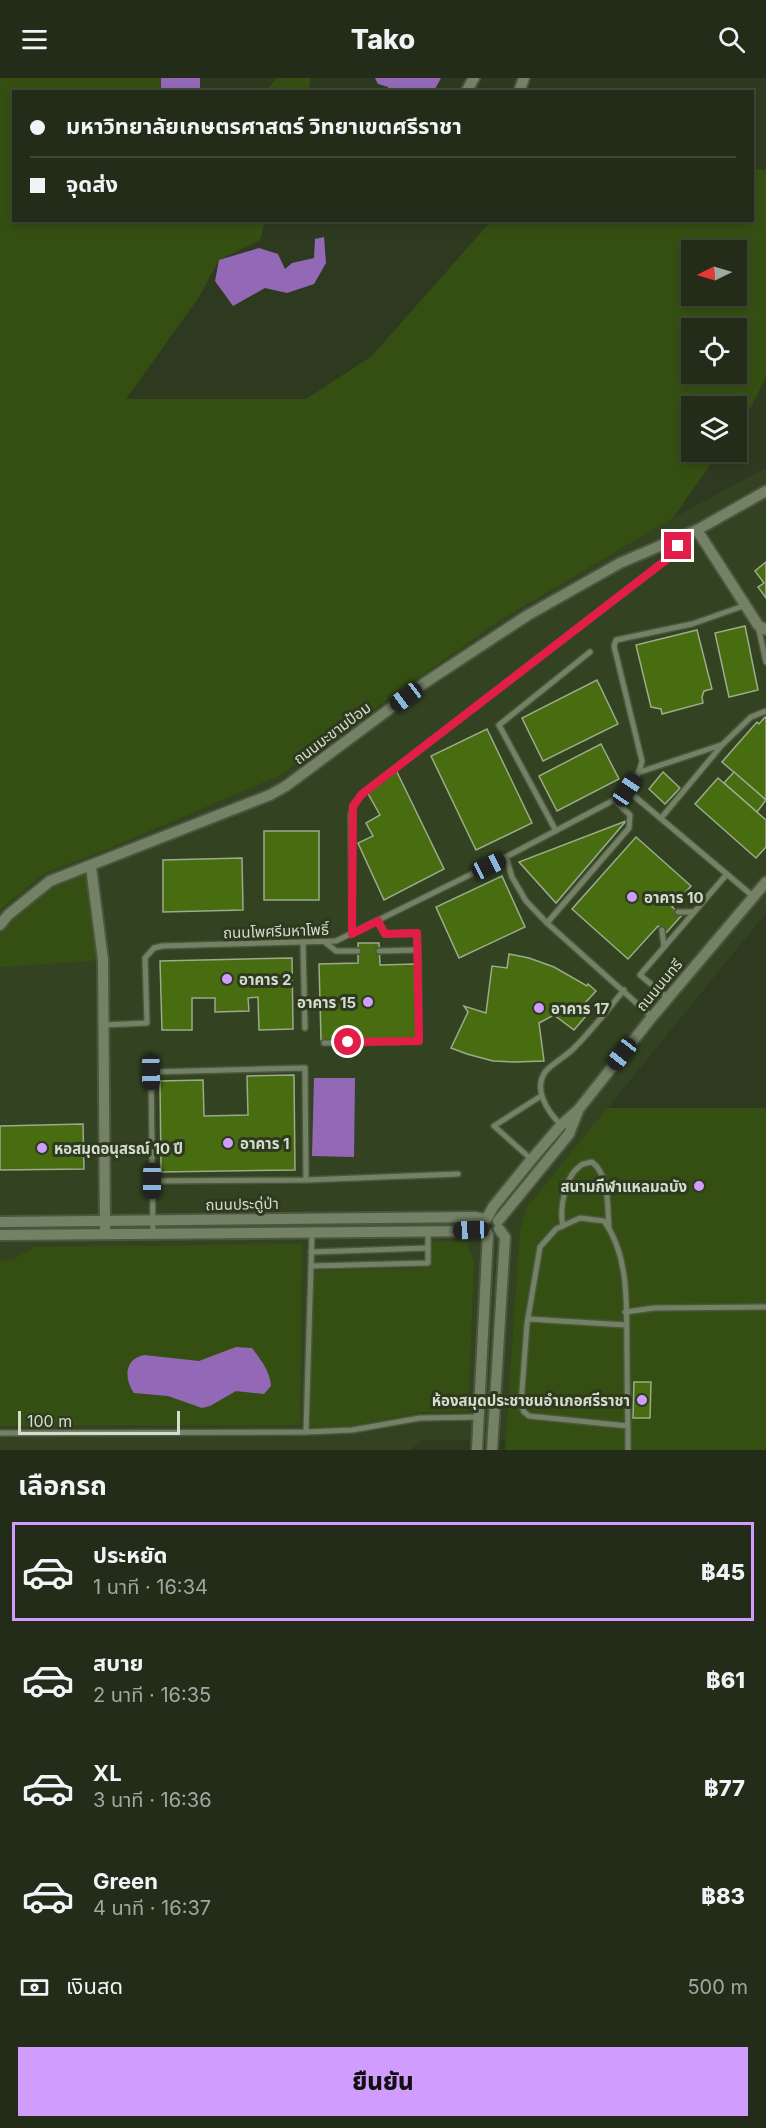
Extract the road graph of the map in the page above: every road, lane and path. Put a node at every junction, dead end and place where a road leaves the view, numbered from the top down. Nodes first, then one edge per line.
1 (766, 491) edge
2 (694, 532) junction
3 (746, 605) junction
4 (762, 627) edge
5 (590, 652) dead end
6 (766, 662) edge
7 (766, 711) edge
8 (722, 745) junction
9 (640, 772) junction
10 (627, 790) junction
11 (614, 800) junction
12 (662, 818) junction
13 (556, 831) junction
14 (506, 857) junction
15 (91, 867) junction
16 (727, 874) junction
17 (766, 882) edge
18 (754, 897) junction
19 (678, 912) dead end
20 (694, 912) junction
21 (378, 921) junction
22 (547, 923) junction
23 (0, 925) edge
24 (662, 930) dead end
25 (352, 934) junction
26 (326, 943) junction
27 (303, 944) junction
28 (664, 947) junction
29 (418, 950) junction
30 (358, 951) dead end
31 (379, 951) dead end
32 (624, 990) junction
33 (668, 998) junction
34 (652, 1017) junction
35 (104, 1025) junction
36 (305, 1029) dead end
37 (324, 1043) dead end
38 (541, 1096) junction
39 (578, 1110) junction
40 (561, 1125) junction
41 (531, 1160) junction
42 (458, 1174) dead end
43 (306, 1180) junction
44 (152, 1181) junction
45 (378, 1217) junction
46 (485, 1218) junction
47 (153, 1220) junction
48 (0, 1222) edge
49 (105, 1222) junction
50 (499, 1225) junction
51 (563, 1226) junction
52 (609, 1228) junction
53 (379, 1232) junction
54 (428, 1232) junction
55 (485, 1232) junction
56 (312, 1233) junction
57 (105, 1234) junction
58 (153, 1234) junction
59 (0, 1235) edge
60 (428, 1248) junction
61 (311, 1252) junction
62 (311, 1266) junction
63 (766, 1307) edge
64 (626, 1312) junction
65 (528, 1319) junction
66 (626, 1324) junction
67 (483, 1340) junction
68 (499, 1340) junction
69 (481, 1378) junction
70 (497, 1379) junction
71 (479, 1417) junction
72 (628, 1426) junction
73 (306, 1432) junction
74 (0, 1433) edge
75 (477, 1450) edge
76 (492, 1450) edge
77 (628, 1450) edge

1 - 2 street, ถนนมะขามป้อม
2 - 3 street
2 - 15 street, ถนนมะขามป้อม
2 - 25 lane
3 - 4 street
3 - 9 lane
4 - 6 lane
5 - 13 lane
7 - 8 lane
8 - 9 lane
8 - 12 lane
9 - 10 lane, ถนนโพศรีมหาโพธิ์
10 - 11 lane, ถนนโพศรีมหาโพธิ์
10 - 12 lane
11 - 13 lane, ถนนโพศรีมหาโพธิ์
11 - 22 lane
12 - 16 lane
13 - 14 lane, ถนนโพศรีมหาโพธิ์
14 - 21 lane, ถนนโพศรีมหาโพธิ์
14 - 22 lane
15 - 23 street, ถนนมะขามป้อม
15 - 35 street
16 - 18 lane
16 - 20 lane
17 - 18 street, ถนนนนทรี
18 - 33 street, ถนนนนทรี
19 - 20 lane
20 - 28 lane
21 - 25 lane, ถนนโพศรีมหาโพธิ์
21 - 29 lane
22 - 32 lane
24 - 28 lane
25 - 26 lane, ถนนโพศรีมหาโพธิ์
26 - 27 lane, ถนนโพศรีมหาโพธิ์
26 - 30 lane
27 - 35 lane, ถนนโพศรีมหาโพธิ์
27 - 36 lane
28 - 33 lane
29 - 31 lane
29 - 37 lane
32 - 34 lane
32 - 38 lane
33 - 34 street, ถนนนนทรี
34 - 39 street, ถนนนนทรี
35 - 49 street
38 - 40 lane
38 - 41 lane
39 - 40 street, ถนนนนทรี
39 - 50 street, ถนนนนทรี
40 - 41 street, ถนนนนทรี
41 - 46 street, ถนนนนทรี
42 - 43 lane
43 - 44 lane
43 - 44 lane
44 - 47 lane
45 - 46 street, ถนนประดู่ป่า
45 - 47 street, ถนนประดู่ป่า
45 - 53 lane
46 - 50 street
46 - 55 street
47 - 49 street, ถนนประดู่ป่า
47 - 58 lane
48 - 49 street, ถนนประดู่ป่า
49 - 57 street
50 - 55 street
50 - 68 street
51 - 52 lane
51 - 52 lane
51 - 65 lane
52 - 64 lane
53 - 54 street, ถนนประดู่ป่า
53 - 56 street, ถนนประดู่ป่า
54 - 55 street, ถนนประดู่ป่า
54 - 60 lane
55 - 67 street
56 - 58 street, ถนนประดู่ป่า
56 - 61 lane
57 - 58 street, ถนนประดู่ป่า
57 - 59 street, ถนนประดู่ป่า
60 - 61 lane
60 - 62 lane
61 - 62 lane
62 - 73 lane
63 - 64 lane
64 - 66 lane
65 - 66 lane
65 - 72 lane
66 - 72 lane
67 - 68 lane
67 - 69 street
68 - 70 street
69 - 70 lane
69 - 71 street
70 - 76 street
71 - 73 lane
71 - 75 street
72 - 77 lane
73 - 74 lane

